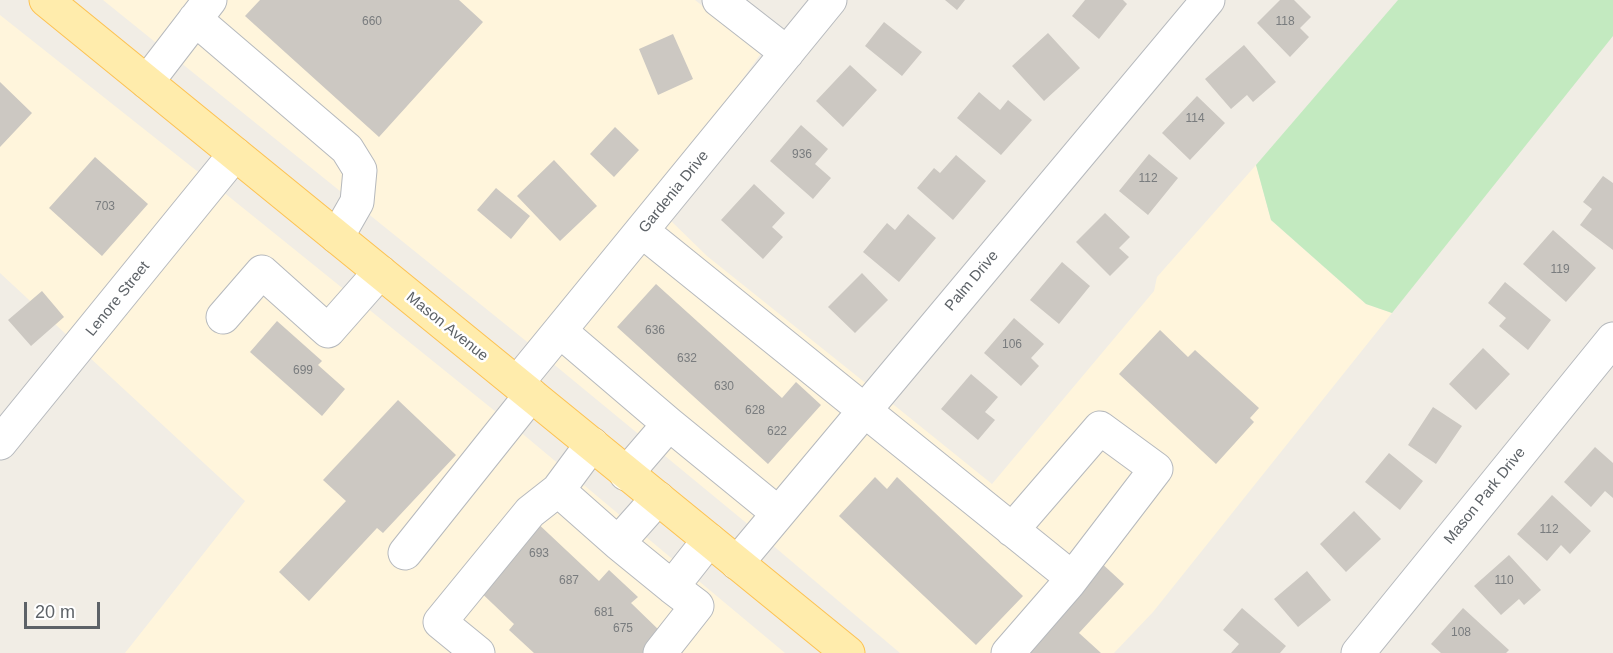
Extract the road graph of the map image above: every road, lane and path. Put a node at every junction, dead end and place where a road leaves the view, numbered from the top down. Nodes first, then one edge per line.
1 (719, 0) edge
2 (830, 0) edge
3 (1208, 0) edge
4 (58, 4) edge
5 (202, 10) edge
6 (786, 53) junction
7 (147, 82) junction
8 (235, 154) junction
9 (642, 231) junction
10 (337, 237) junction
11 (380, 272) junction
12 (223, 317) dead end
13 (560, 331) junction
14 (1613, 339) edge
15 (524, 389) junction
16 (865, 410) junction
17 (669, 424) junction
18 (0, 443) edge
19 (592, 444) junction
20 (626, 474) junction
21 (558, 489) junction
22 (658, 498) junction
23 (778, 513) junction
24 (1012, 530) junction
25 (709, 540) junction
26 (618, 543) junction
27 (405, 553) dead end
28 (737, 563) junction
29 (1068, 584) junction
30 (672, 586) junction
31 (478, 653) edge
32 (660, 653) edge
33 (848, 653) edge
34 (1008, 653) edge
35 (1358, 653) edge

1 - 6 street
2 - 6 street, Gardenia Drive
3 - 16 street, Palm Drive
4 - 7 main road, Mason Avenue
5 - 7 street
5 - 10 street
6 - 9 street, Gardenia Drive
7 - 8 main road, Mason Avenue
8 - 10 main road, Mason Avenue
8 - 18 street, Lenore Street
9 - 13 street, Gardenia Drive
9 - 16 street
10 - 11 main road, Mason Avenue
11 - 12 street
11 - 15 main road, Mason Avenue
13 - 15 street, Gardenia Drive
13 - 17 street
14 - 35 street, Mason Park Drive
15 - 19 main road, Mason Avenue
15 - 27 street, Gardenia Drive
16 - 23 street, Palm Drive
16 - 24 street
17 - 20 street
17 - 23 street
19 - 20 main road, Mason Avenue
19 - 21 street
20 - 22 main road, Mason Avenue
21 - 26 street
21 - 31 street
22 - 25 main road, Mason Avenue
22 - 26 street
23 - 28 street, Palm Drive
24 - 29 street
24 - 29 street
25 - 28 main road, Mason Avenue
25 - 30 street
26 - 30 street
28 - 33 main road, Mason Avenue
29 - 34 street
30 - 32 street

